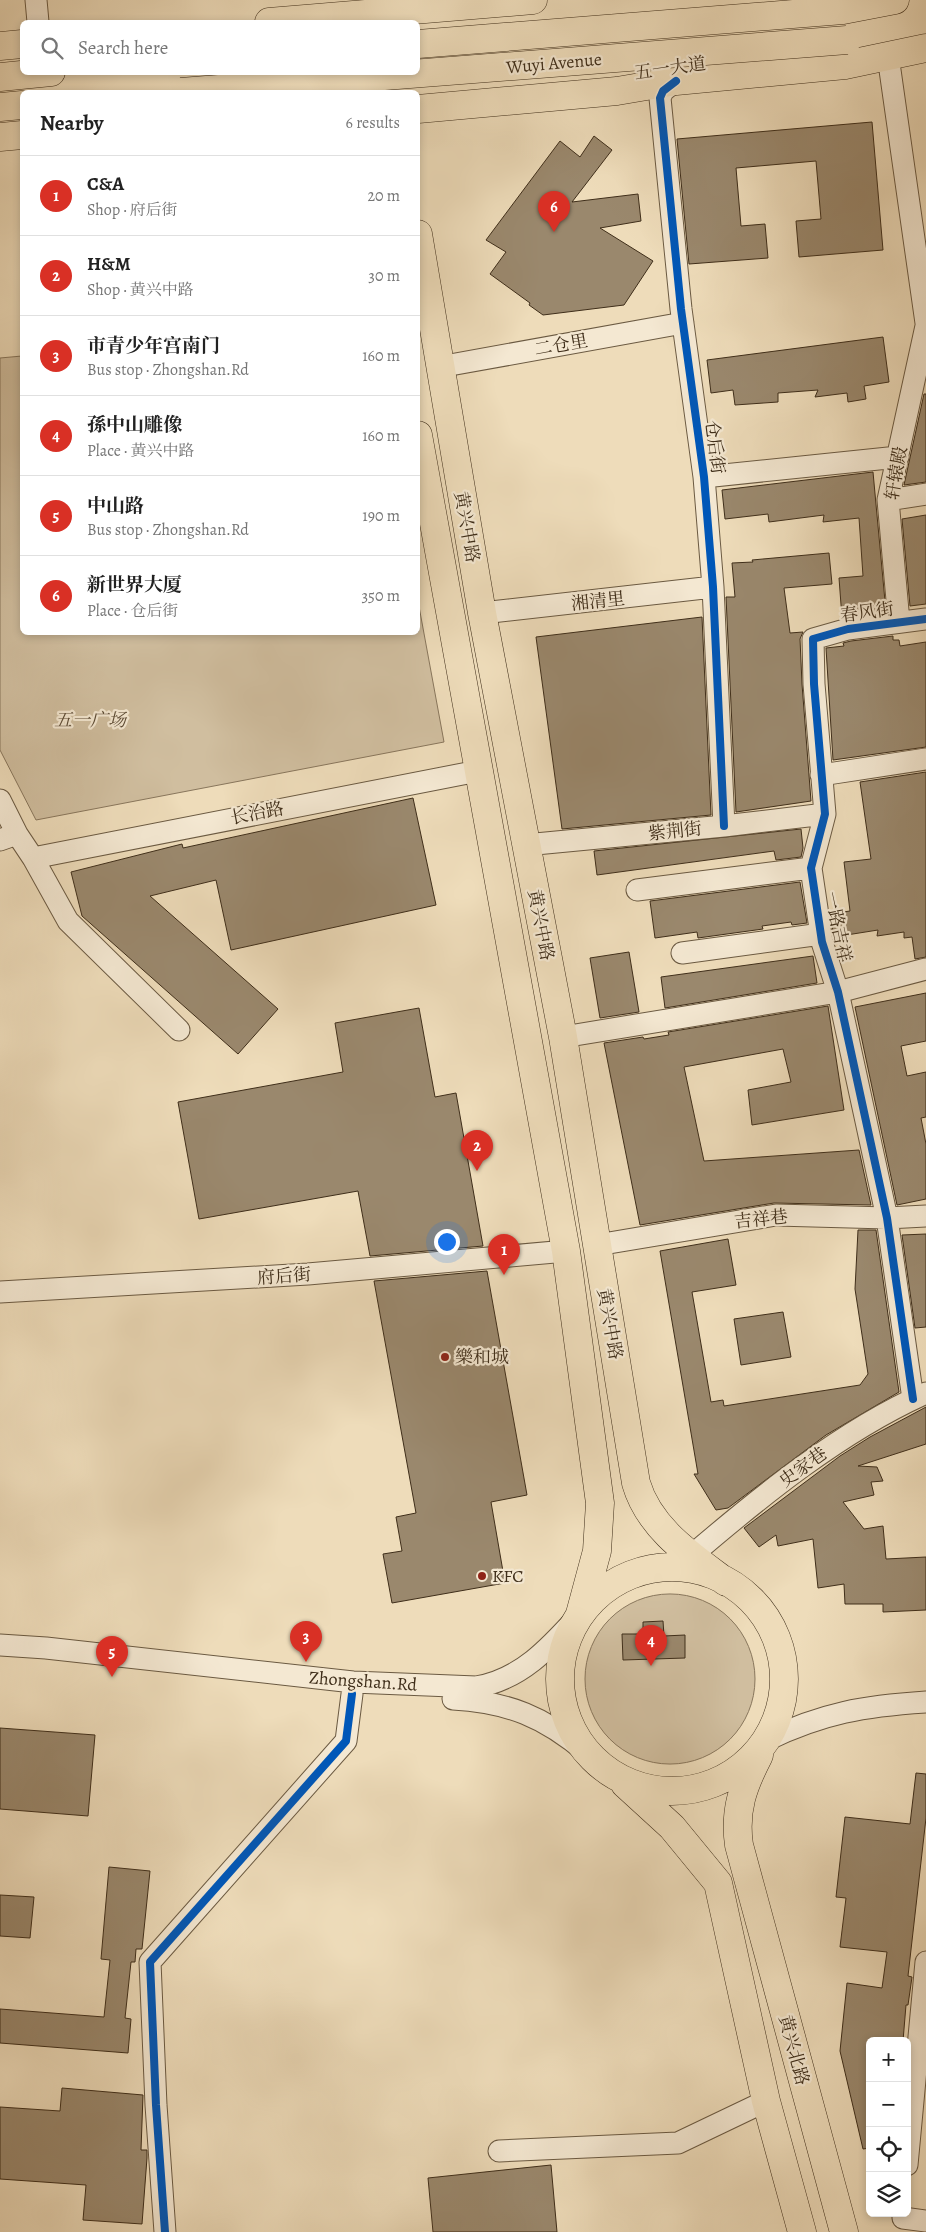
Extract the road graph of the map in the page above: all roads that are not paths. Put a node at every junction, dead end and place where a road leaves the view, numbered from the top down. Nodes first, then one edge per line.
1 (36, 0) edge
2 (533, 0) edge
3 (895, 0) edge
4 (384, 12) edge
5 (350, 13) edge
6 (38, 20) edge
7 (286, 20) edge
8 (20, 44) edge
9 (420, 44) edge
10 (0, 46) edge
11 (926, 47) edge
12 (888, 56) junction
13 (420, 73) edge
14 (20, 75) edge
15 (359, 75) edge
16 (392, 75) edge
17 (399, 75) edge
18 (0, 77) edge
19 (676, 80) junction
20 (207, 90) edge
21 (362, 90) edge
22 (395, 90) edge
23 (20, 105) edge
24 (0, 107) edge
25 (420, 109) edge
26 (20, 135) edge
27 (0, 137) edge
28 (420, 246) edge
29 (683, 323) junction
30 (926, 324) edge
31 (440, 367) junction
32 (420, 446) edge
33 (898, 457) junction
34 (704, 477) junction
35 (926, 494) edge
36 (888, 500) junction
37 (714, 587) junction
38 (482, 613) junction
39 (926, 619) edge
40 (900, 622) junction
41 (813, 638) joint
42 (926, 759) edge
43 (476, 765) junction
44 (822, 775) junction
45 (0, 800) edge
46 (825, 814) junction
47 (724, 826) junction
48 (8, 837) edge
49 (525, 845) junction
50 (33, 858) junction
51 (811, 868) junction
52 (637, 890) dead end
53 (821, 934) junction
54 (682, 953) dead end
55 (926, 969) edge
56 (838, 992) junction
57 (180, 1030) dead end
58 (563, 1037) junction
59 (926, 1216) edge
60 (887, 1218) junction
61 (597, 1245) junction
62 (566, 1251) junction
63 (0, 1292) edge
64 (920, 1396) edge
65 (691, 1556) junction
66 (726, 1582) junction
67 (580, 1614) junction
68 (0, 1645) edge
69 (0, 1657) edge
70 (352, 1694) junction
71 (926, 1702) edge
72 (767, 1740) junction
73 (587, 1753) junction
74 (620, 1779) junction
75 (926, 1962) edge
76 (766, 2101) junction
77 (919, 2104) edge
78 (911, 2145) edge
79 (499, 2152) dead end
80 (902, 2221) edge
81 (926, 2221) edge
82 (165, 2232) edge
83 (802, 2232) edge
84 (844, 2232) edge

1 - 6 street
2 - 4 main road
3 - 9 main road, Wuyi Avenue
4 - 5 main road
5 - 7 main road
8 - 10 main road
11 - 12 main road, 五一大道
11 - 13 main road, Wuyi Avenue, bridge
12 - 19 main road, 五一大道
12 - 30 street, 轩辕殿
14 - 18 main road
15 - 21 main road
16 - 22 main road
17 - 20 main road, Wuyi Avenue, bridge
19 - 25 main road, 五一大道
19 - 29 street, 仓后街
23 - 24 main road
26 - 27 main road
28 - 31 main road, 黄兴中路
29 - 31 street, 二仓里
29 - 34 street, 仓后街
30 - 33 street, 轩辕殿
31 - 38 main road, 黄兴中路
32 - 43 main road, 黄兴中路
33 - 34 street
33 - 36 street, 轩辕殿
34 - 37 street, 仓后街
35 - 36 street
36 - 40 street, 轩辕殿
37 - 38 street, 湘清里
37 - 47 street, 仓后街
38 - 49 main road, 黄兴中路
39 - 40 street, 春风街
40 - 41 street, 春风街
41 - 44 street, 一路吉祥
42 - 44 street
43 - 50 street, 长治路
43 - 62 main road, 黄兴中路
44 - 46 street, 一路吉祥
45 - 48 street
46 - 47 street, 紫荆街
46 - 51 street, 一路吉祥
47 - 49 street, 紫荆街
48 - 50 street
49 - 58 main road, 黄兴中路
50 - 57 street
51 - 52 street
51 - 53 street, 一路吉祥
53 - 54 street
53 - 56 street, 一路吉祥
55 - 56 street
56 - 58 street
56 - 60 street, 一路吉祥
58 - 61 main road, 黄兴中路
59 - 60 street, 吉祥巷
60 - 61 street, 吉祥巷
60 - 64 street, 一路吉祥
61 - 65 main road, 黄兴中路
62 - 63 street, 府后街
62 - 67 main road, 黄兴中路
64 - 65 street, 史家巷
65 - 66 main road, 黄兴中路
66 - 67 main road
66 - 72 main road, 黄兴中路
67 - 68 street, Zhongshan.Rd
67 - 73 main road
69 - 70 street, Zhongshan.Rd
70 - 73 street, Zhongshan.Rd
70 - 82 street
71 - 72 street
72 - 74 main road
72 - 84 main road, 黄兴北路
73 - 74 main road
74 - 76 main road, 黄兴北路
75 - 77 street
76 - 79 street
76 - 83 main road, 黄兴北路
77 - 78 street
80 - 81 street

